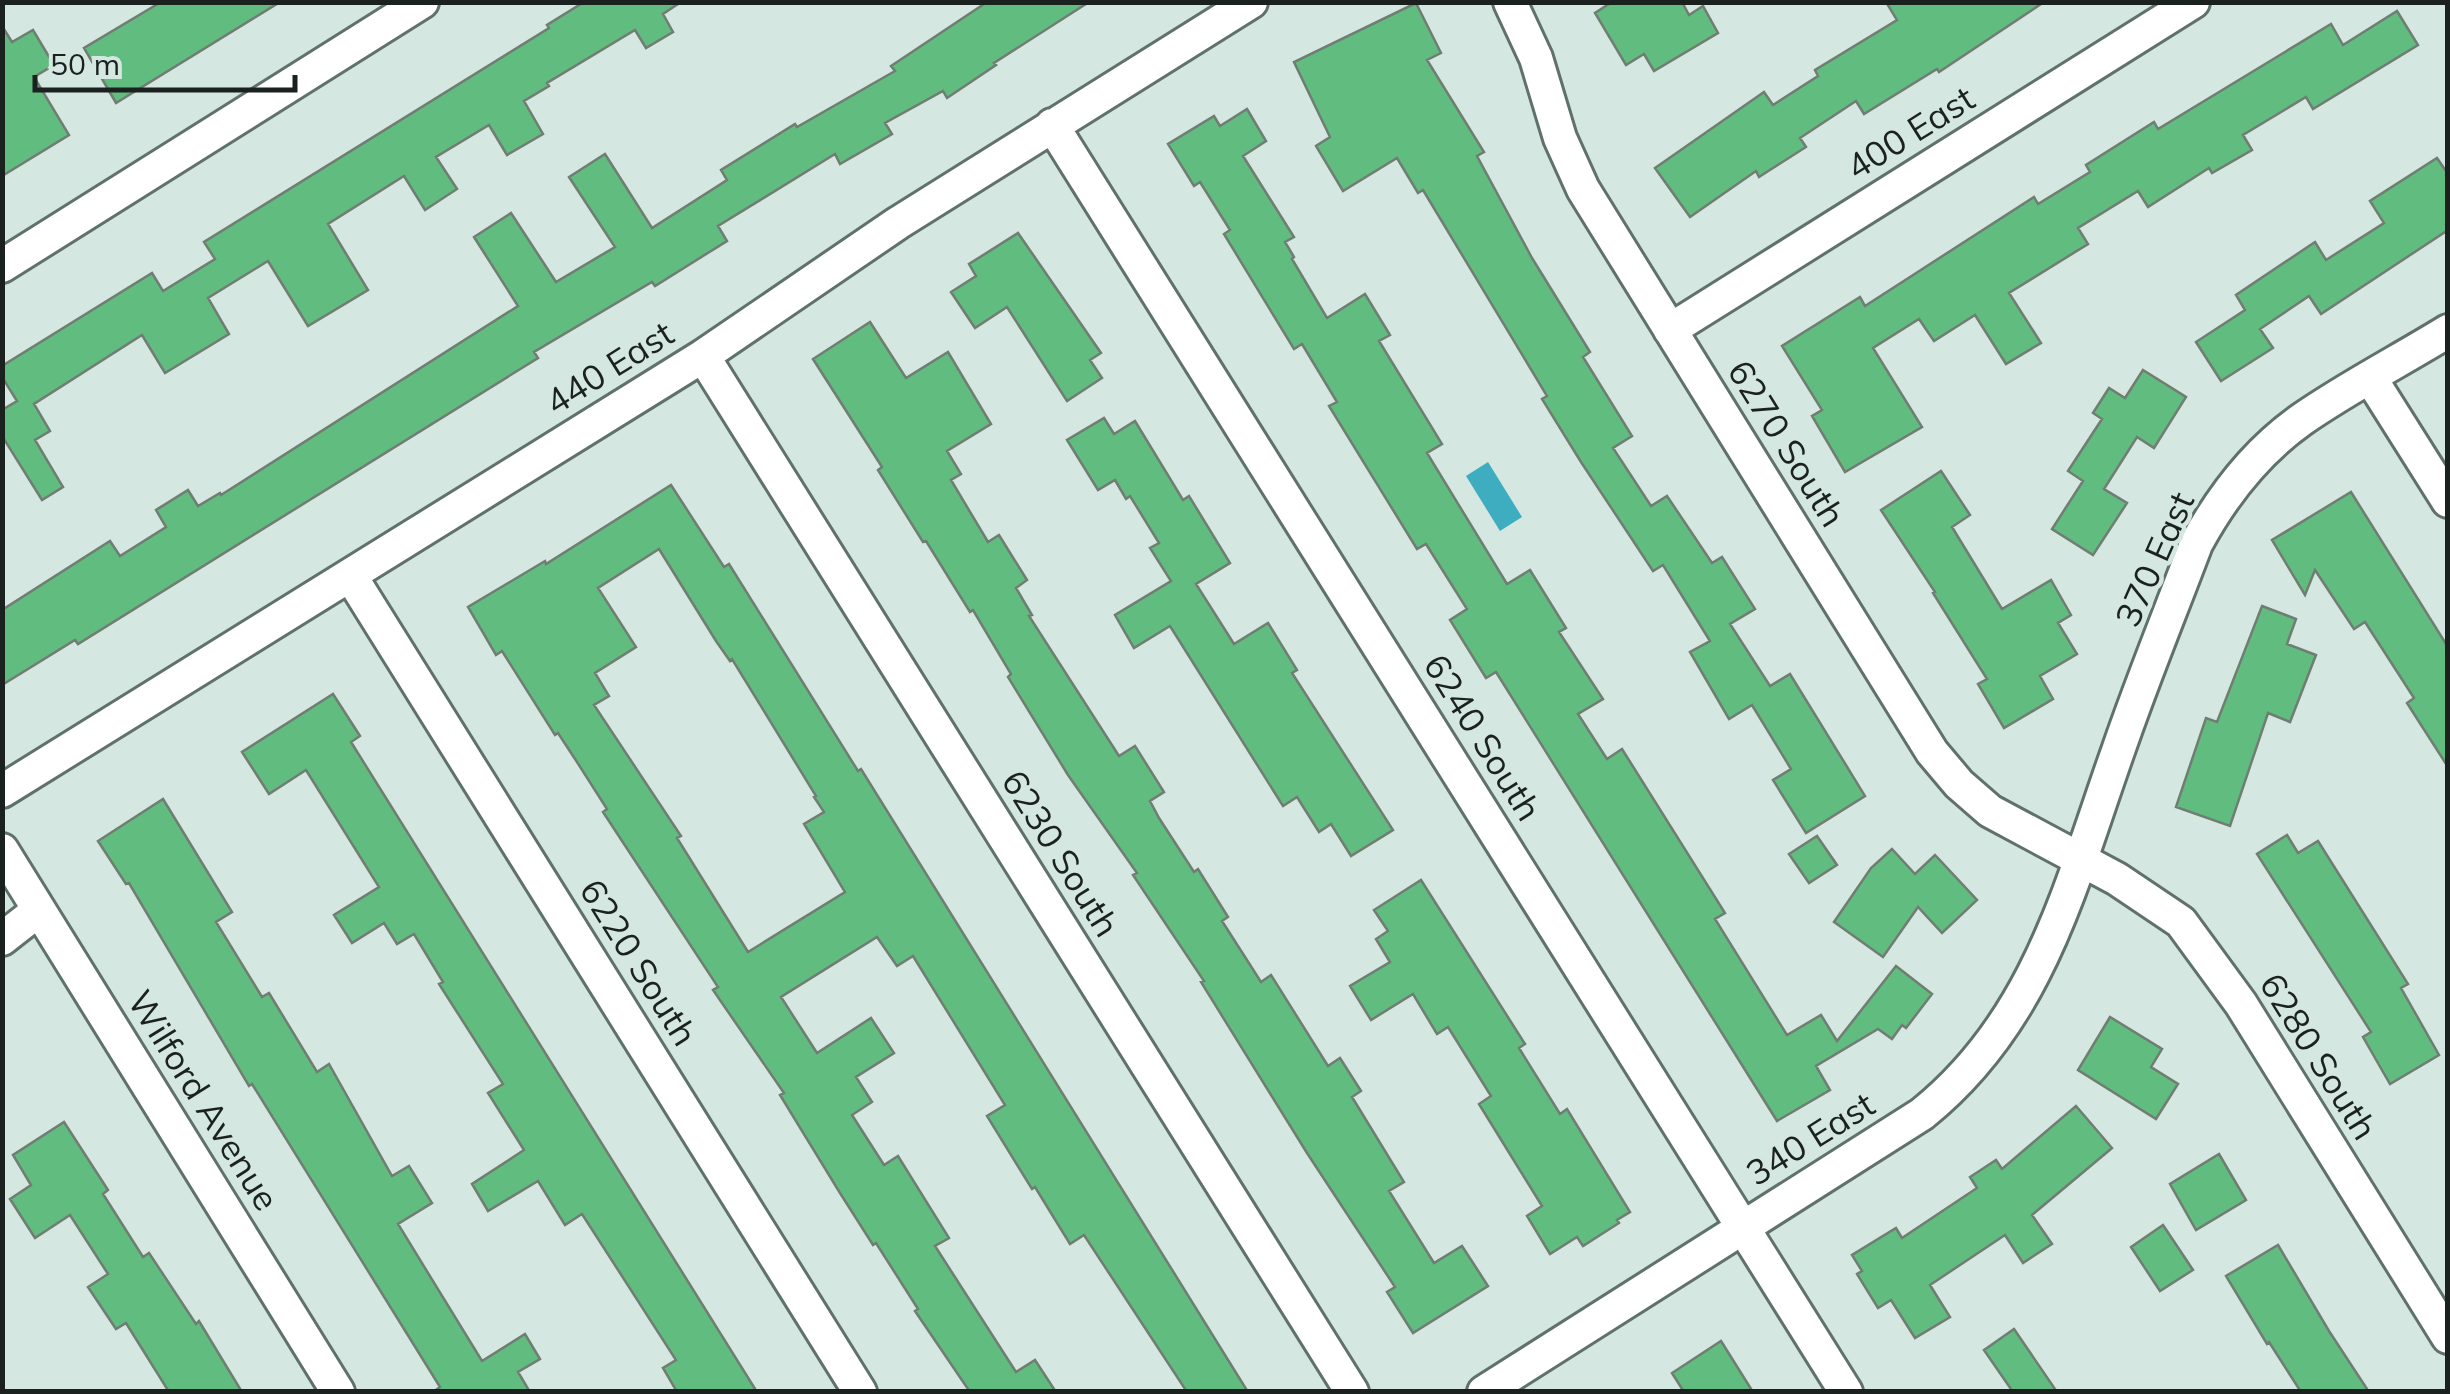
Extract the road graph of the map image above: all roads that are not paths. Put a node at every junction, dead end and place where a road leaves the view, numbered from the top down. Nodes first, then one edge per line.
1 (422, 2) edge
2 (1251, 2) edge
3 (1510, 2) edge
4 (2193, 2) edge
5 (1052, 125) junction
6 (2, 266) edge
7 (1670, 330) junction
8 (2448, 331) edge
9 (703, 356) junction
10 (2371, 379) junction
11 (2448, 501) edge
12 (350, 575) junction
13 (2, 791) edge
14 (2, 850) edge
15 (2081, 860) junction
16 (39, 910) junction
17 (2, 939) edge
18 (1745, 1228) junction
19 (2448, 1336) edge
20 (338, 1392) edge
21 (860, 1392) edge
22 (1352, 1392) edge
23 (1484, 1392) edge
24 (1846, 1392) edge

1 - 6 street
2 - 5 street, 440 East
3 - 7 street, 6270 South
4 - 7 street, 400 East
5 - 9 street, 440 East
5 - 18 street, 6240 South
7 - 15 street, 6270 South
8 - 10 street, 370 East
9 - 12 street, 440 East
9 - 22 street, 6230 South
10 - 11 street
10 - 15 street, 370 East
12 - 13 street, 440 East
12 - 21 street, 6220 South
14 - 16 street, Wilford Avenue
15 - 18 street, 340 East
15 - 19 street, 6280 South
16 - 17 street
16 - 20 street, Wilford Avenue
18 - 23 street, 340 East
18 - 24 street, 6240 South

